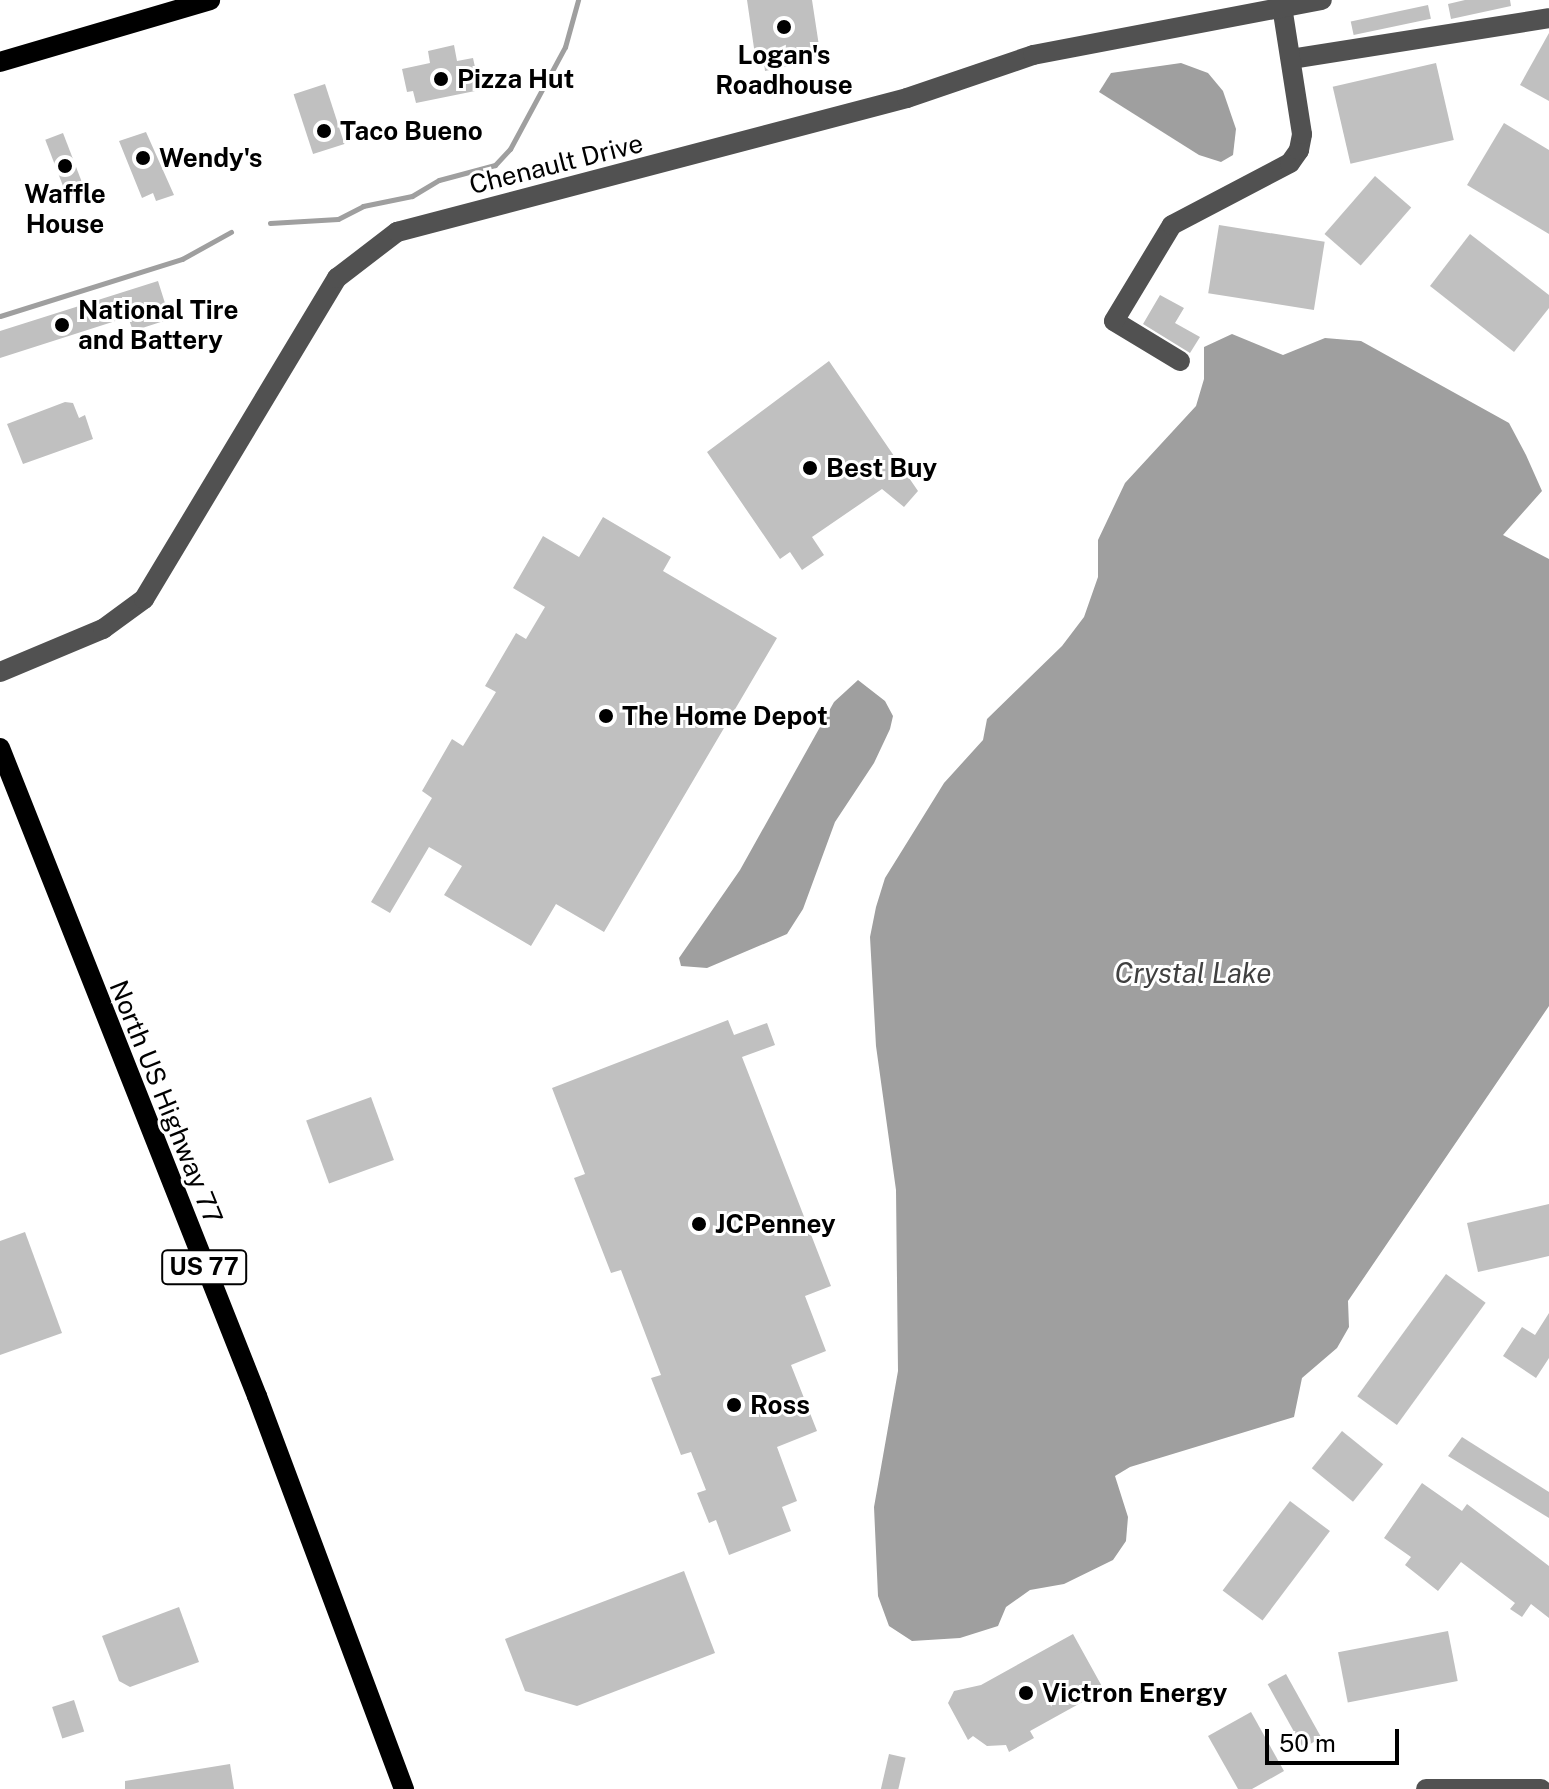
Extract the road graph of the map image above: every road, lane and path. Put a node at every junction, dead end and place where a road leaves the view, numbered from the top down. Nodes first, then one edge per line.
1 (210, 0) edge
2 (1322, 0) edge
3 (1282, 3) edge
4 (1549, 18) edge
5 (1291, 59) junction
6 (0, 62) edge
7 (1180, 361) dead end
8 (0, 672) edge
9 (0, 748) edge
10 (404, 1789) edge
11 (1426, 1789) edge
12 (1541, 1789) edge

1 - 6 main road
2 - 3 street, Chenault Drive
3 - 5 street
3 - 8 street, Chenault Drive
4 - 5 street
5 - 7 street
9 - 10 main road, North US Highway 77 / US 77
11 - 12 street

